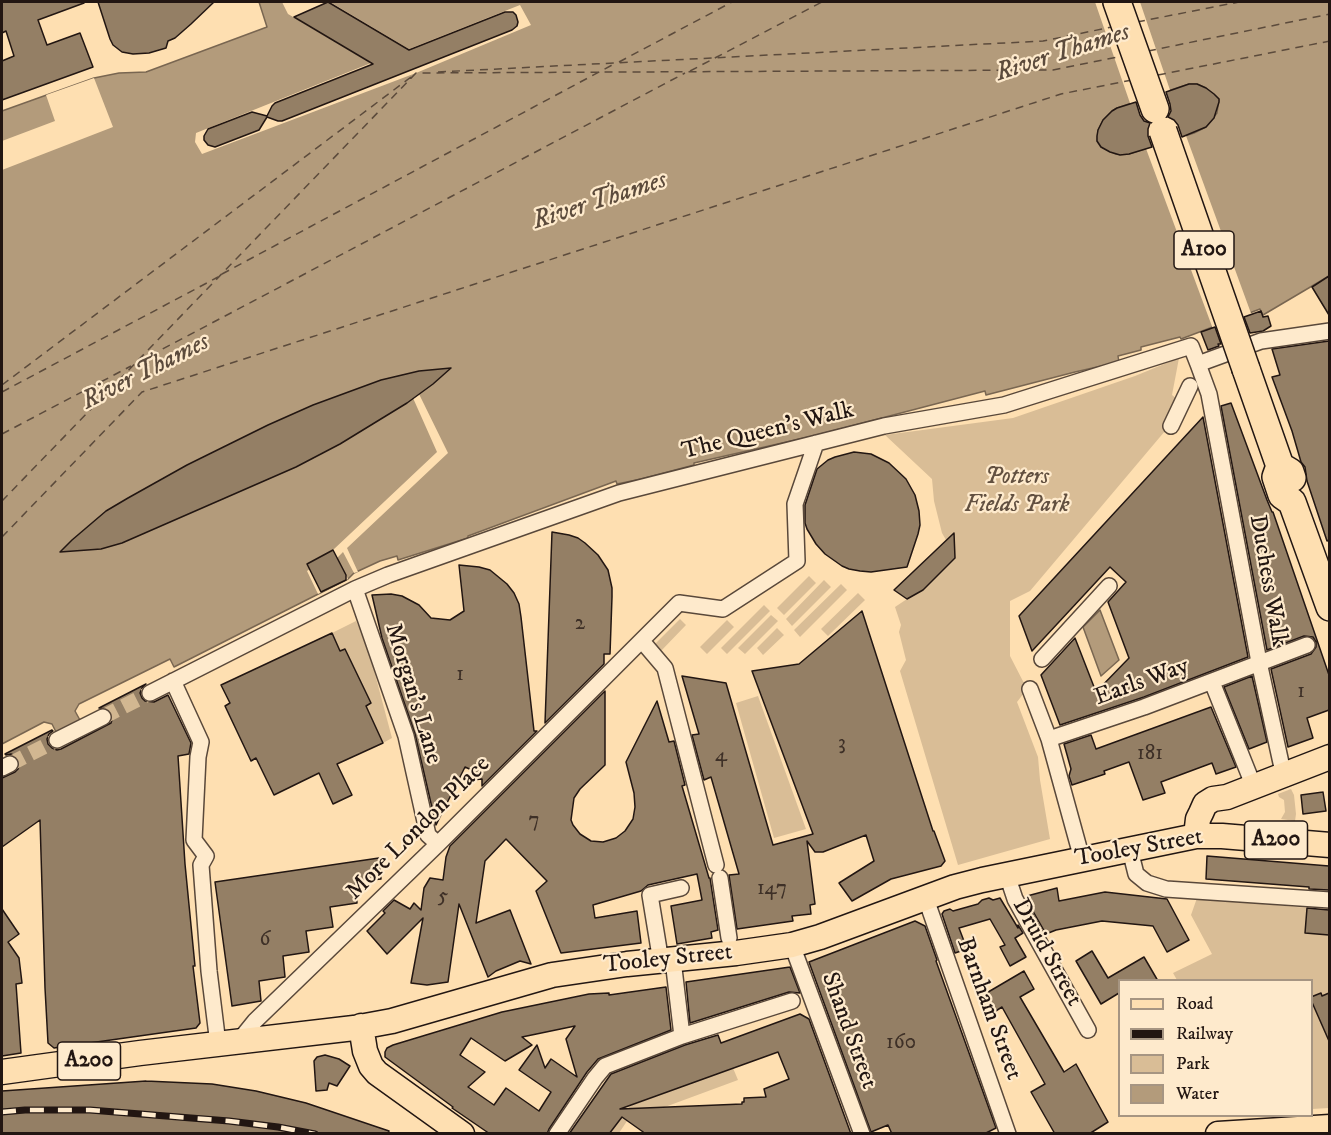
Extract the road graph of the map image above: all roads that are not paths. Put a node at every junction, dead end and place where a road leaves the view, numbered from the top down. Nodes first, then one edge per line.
1 (1118, 2) edge
2 (1329, 330) edge
3 (1196, 358) junction
4 (1201, 387) junction
5 (1172, 395) dead end
6 (1172, 426) dead end
7 (816, 443) junction
8 (1109, 586) dead end
9 (356, 589) junction
10 (1329, 607) edge
11 (638, 645) junction
12 (1307, 645) dead end
13 (1042, 659) dead end
14 (1259, 662) junction
15 (173, 681) junction
16 (1212, 682) junction
17 (1030, 689) dead end
18 (150, 693) tunnel mouth
19 (103, 717) tunnel mouth
20 (1049, 739) junction
21 (57, 740) tunnel mouth
22 (1329, 757) edge
23 (1286, 774) junction
24 (1254, 787) junction
25 (1227, 797) junction
26 (1196, 836) junction
27 (1222, 836) junction
28 (438, 844) junction
29 (1329, 845) edge
30 (1130, 850) junction
31 (1082, 859) junction
32 (1007, 875) junction
33 (681, 888) dead end
34 (926, 899) junction
35 (1329, 900) edge
36 (729, 938) dead end
37 (792, 945) junction
38 (667, 961) junction
39 (792, 1001) dead end
40 (361, 1026) junction
41 (1088, 1030) dead end
42 (682, 1036) junction
43 (228, 1043) junction
44 (2, 1072) edge
45 (1329, 1127) edge
46 (1247, 1133) edge
47 (462, 1134) edge
48 (557, 1134) edge
49 (862, 1134) edge
50 (1008, 1134) edge
51 (1218, 1134) edge

1 - 10 highway, A100, bridge
2 - 3 street
3 - 4 street, Duchess Walk
3 - 7 street, The Queen's Walk
4 - 5 street
4 - 6 street
4 - 14 street, Duchess Walk
7 - 9 street, The Queen's Walk
7 - 11 street, More London Place
8 - 13 street
9 - 15 street, The Queen's Walk
9 - 28 street, Morgan's Lane
11 - 28 street, More London Place
11 - 36 street
12 - 14 street
14 - 16 street
14 - 23 street, Duchess Walk
15 - 18 street, The Queen's Walk
15 - 43 street
16 - 20 street, Earls Way
16 - 24 street, Earls Way
17 - 20 street
19 - 21 street
20 - 31 street
22 - 23 main road, A200
23 - 24 main road, A200
24 - 25 main road, A200
25 - 26 main road, A200
25 - 27 main road, A200
26 - 27 main road, Tooley Street / A200
26 - 30 main road, Tooley Street / A200
27 - 29 main road, Tooley Street / A200
28 - 43 street, More London Place
30 - 31 main road, Tooley Street / A200
30 - 35 street
31 - 32 main road, Tooley Street / A200
32 - 34 main road, Tooley Street / A200
32 - 41 street, Druid Street
33 - 38 street
34 - 37 main road, Tooley Street / A200
34 - 50 street, Barnham Street
37 - 38 main road, Tooley Street / A200
37 - 49 street, Shand Street
38 - 40 main road, Tooley Street / A200
38 - 42 street
39 - 42 street
40 - 43 main road, Tooley Street / A200
40 - 47 main road
42 - 48 street
43 - 44 main road, Tooley Street / A200
45 - 46 main road
46 - 51 main road

